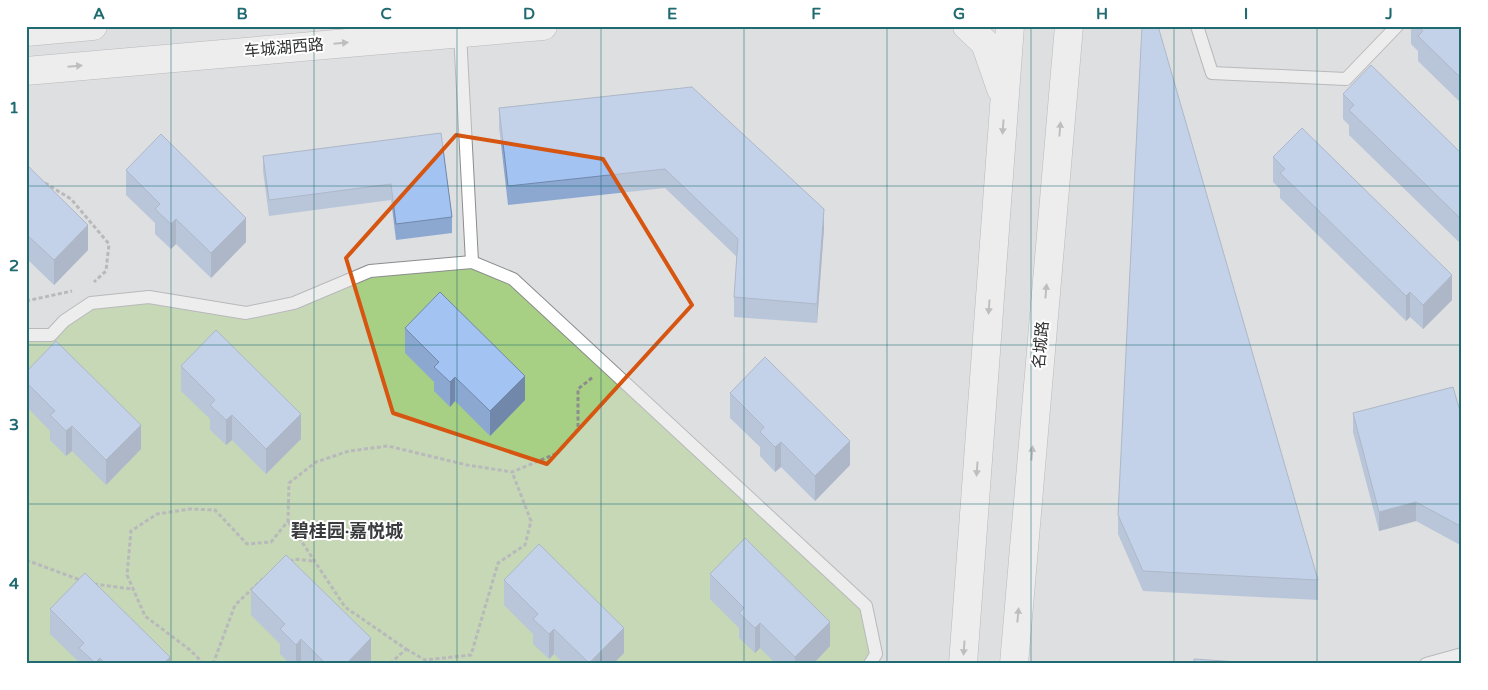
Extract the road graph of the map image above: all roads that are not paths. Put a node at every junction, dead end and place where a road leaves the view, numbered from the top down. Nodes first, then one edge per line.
1 (93, 26) edge
2 (543, 26) edge
3 (967, 26) edge
4 (1010, 26) edge
5 (1069, 26) edge
6 (1197, 26) edge
7 (1397, 26) edge
8 (26, 32) edge
9 (460, 33) junction
10 (26, 71) edge
11 (1005, 99) junction
12 (472, 262) junction
13 (26, 335) edge
14 (1462, 654) edge
15 (870, 664) edge
16 (963, 664) edge
17 (1014, 664) edge
18 (1426, 664) edge

1 - 8 main road
2 - 9 main road, 车城湖西路
3 - 11 main road
4 - 11 main road
17 -> 5 main road, 名城路
6 - 7 lane
10 -> 9 main road, 车城湖西路
9 - 12 lane
11 -> 16 main road
12 - 13 lane
12 - 15 lane
14 - 18 lane

